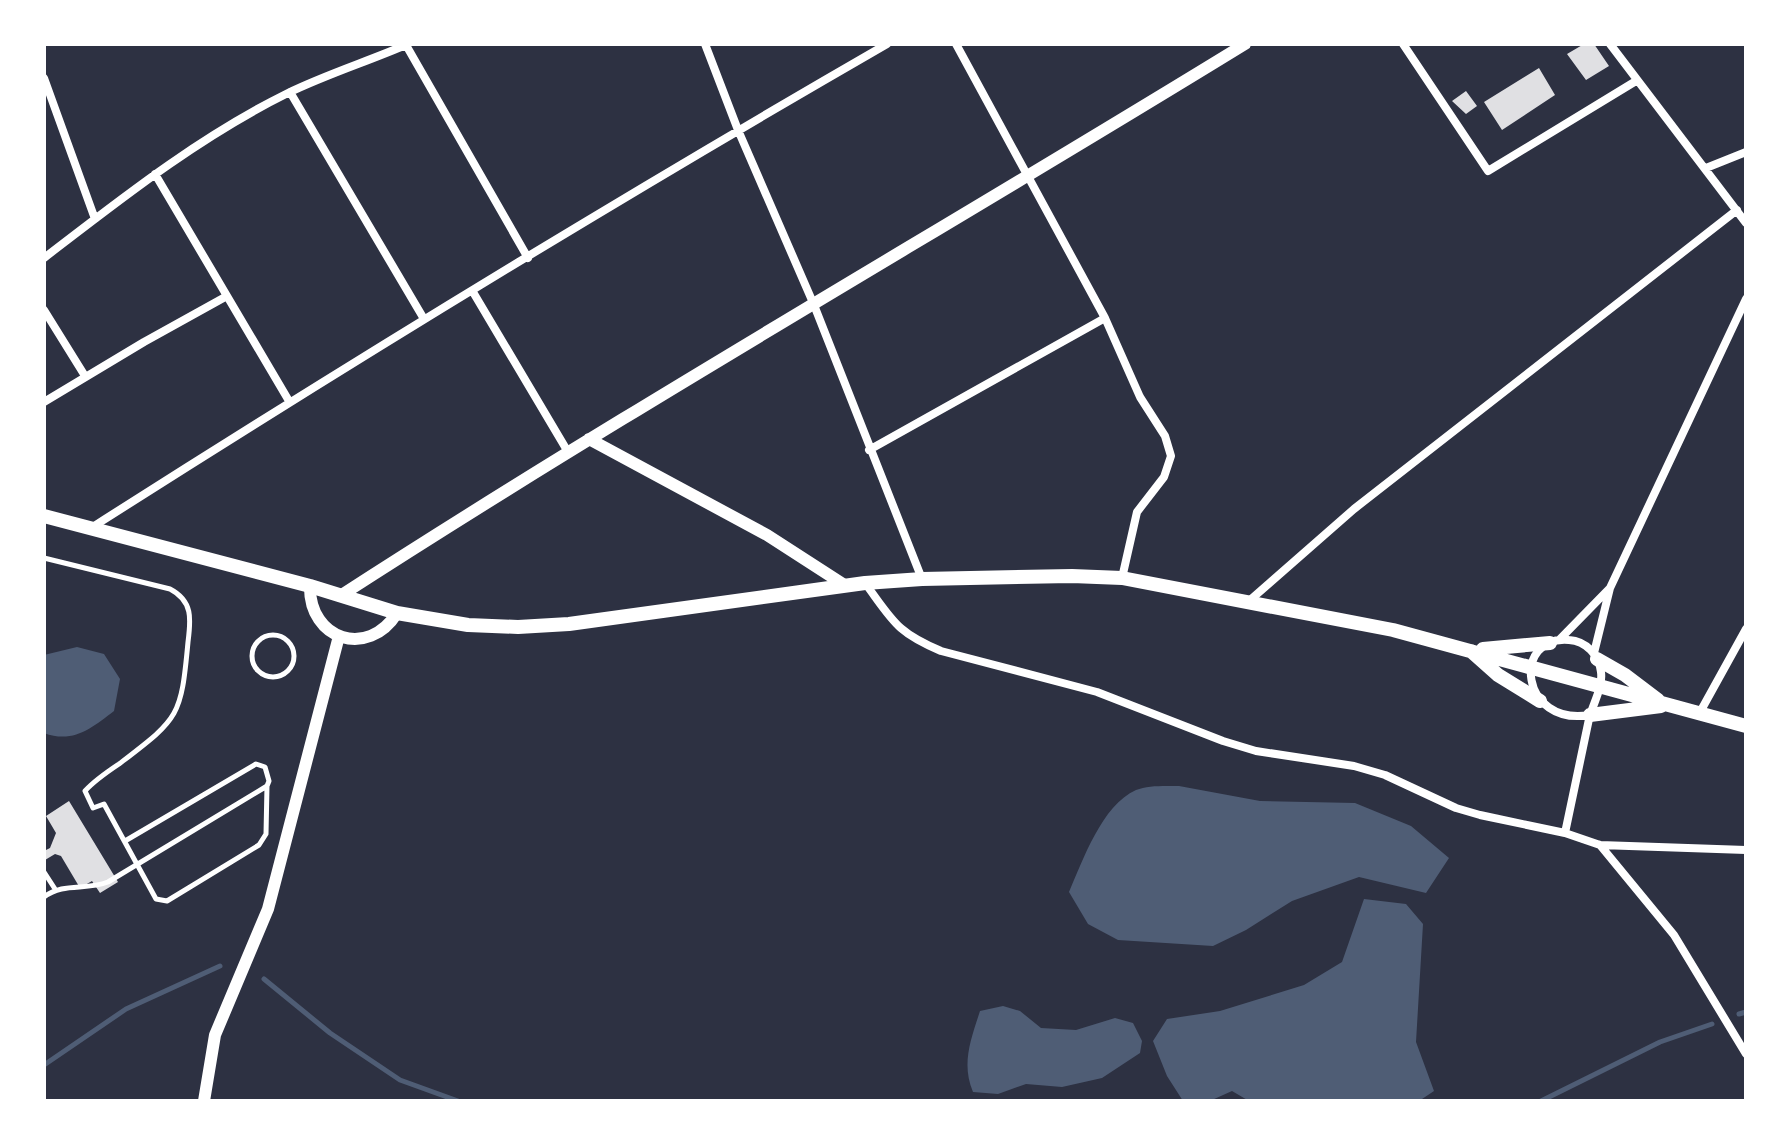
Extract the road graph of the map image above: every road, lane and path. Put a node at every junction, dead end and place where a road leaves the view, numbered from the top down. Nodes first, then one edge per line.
1 (407, 44) edge
2 (705, 44) edge
3 (887, 44) edge
4 (956, 44) edge
5 (1245, 44) edge
6 (1403, 44) edge
7 (1613, 45) edge
8 (44, 78) edge
9 (1636, 81) junction
10 (290, 92) junction
11 (738, 130) junction
12 (1746, 152) edge
13 (1706, 168) junction
14 (155, 174) junction
15 (1028, 177) junction
16 (1737, 210) junction
17 (95, 219) junction
18 (1746, 223) edge
19 (44, 258) edge
20 (528, 258) junction
21 (473, 292) junction
22 (227, 296) junction
23 (1746, 299) edge
24 (814, 305) junction
25 (44, 310) edge
26 (1105, 318) junction
27 (424, 319) junction
28 (85, 376) junction
29 (289, 401) junction
30 (44, 402) edge
31 (589, 439) junction
32 (869, 450) junction
33 (568, 452) junction
34 (44, 516) edge
35 (90, 529) junction
36 (44, 558) edge
37 (1122, 578) junction
38 (922, 579) junction
39 (865, 583) junction
40 (310, 586) junction
41 (846, 586) junction
42 (1610, 588) junction
43 (340, 596) junction
44 (1249, 601) junction
45 (397, 613) junction
46 (1746, 629) edge
47 (339, 636) junction
48 (1555, 642) junction
49 (1471, 650) junction
50 (252, 655) joint
51 (1596, 656) junction
52 (1531, 666) junction
53 (1600, 686) junction
54 (1540, 701) junction
55 (1665, 705) junction
56 (1699, 714) junction
57 (1590, 715) junction
58 (1746, 726) edge
59 (267, 786) junction
60 (1565, 833) junction
61 (125, 841) junction
62 (1600, 845) junction
63 (1746, 850) edge
64 (137, 864) junction
65 (44, 872) edge
66 (55, 889) junction
67 (44, 897) edge
68 (1746, 1054) edge
69 (204, 1101) edge

1 - 10 street
1 - 20 street
2 - 11 street
3 - 11 street
4 - 15 street
5 - 15 street
6 - 9 street
7 - 9 street
8 - 17 street
9 - 13 street
10 - 14 street
10 - 27 street
11 - 20 street
11 - 24 street
12 - 13 street
13 - 16 street
14 - 17 street
14 - 22 street
15 - 24 street
15 - 26 street
16 - 18 street
16 - 44 street
17 - 19 street
20 - 21 street
21 - 27 street
21 - 33 street
22 - 28 street
22 - 29 street
23 - 42 street
24 - 31 street
24 - 32 street
25 - 28 street
26 - 32 street
26 - 37 street
27 - 29 street
28 - 30 street
29 - 35 street
31 - 33 street
31 - 41 street
32 - 38 street
33 - 43 street
34 - 35 main road
35 - 40 main road
36 - 61 lane
37 - 38 main road
37 - 44 main road
38 - 39 main road
39 - 41 main road
39 - 60 street
40 - 43 main road
40 - 47 street
41 - 45 main road
42 - 48 street
42 - 51 street
43 - 45 main road
44 - 49 main road
45 - 47 street
46 - 56 street
47 - 69 street
48 - 49 main road
48 - 51 street
48 - 52 street
49 - 52 main road
49 - 54 main road
50 - 50 lane
51 - 53 street
51 - 55 main road
52 - 53 main road
52 - 54 street
53 - 55 main road
53 - 57 street
54 - 57 street
55 - 56 main road
55 - 57 main road
56 - 58 main road
57 - 60 street
59 - 61 lane
59 - 64 lane
59 - 64 lane
60 - 62 street
61 - 64 lane
62 - 63 street
62 - 68 street
64 - 66 lane
65 - 66 lane
66 - 67 lane

